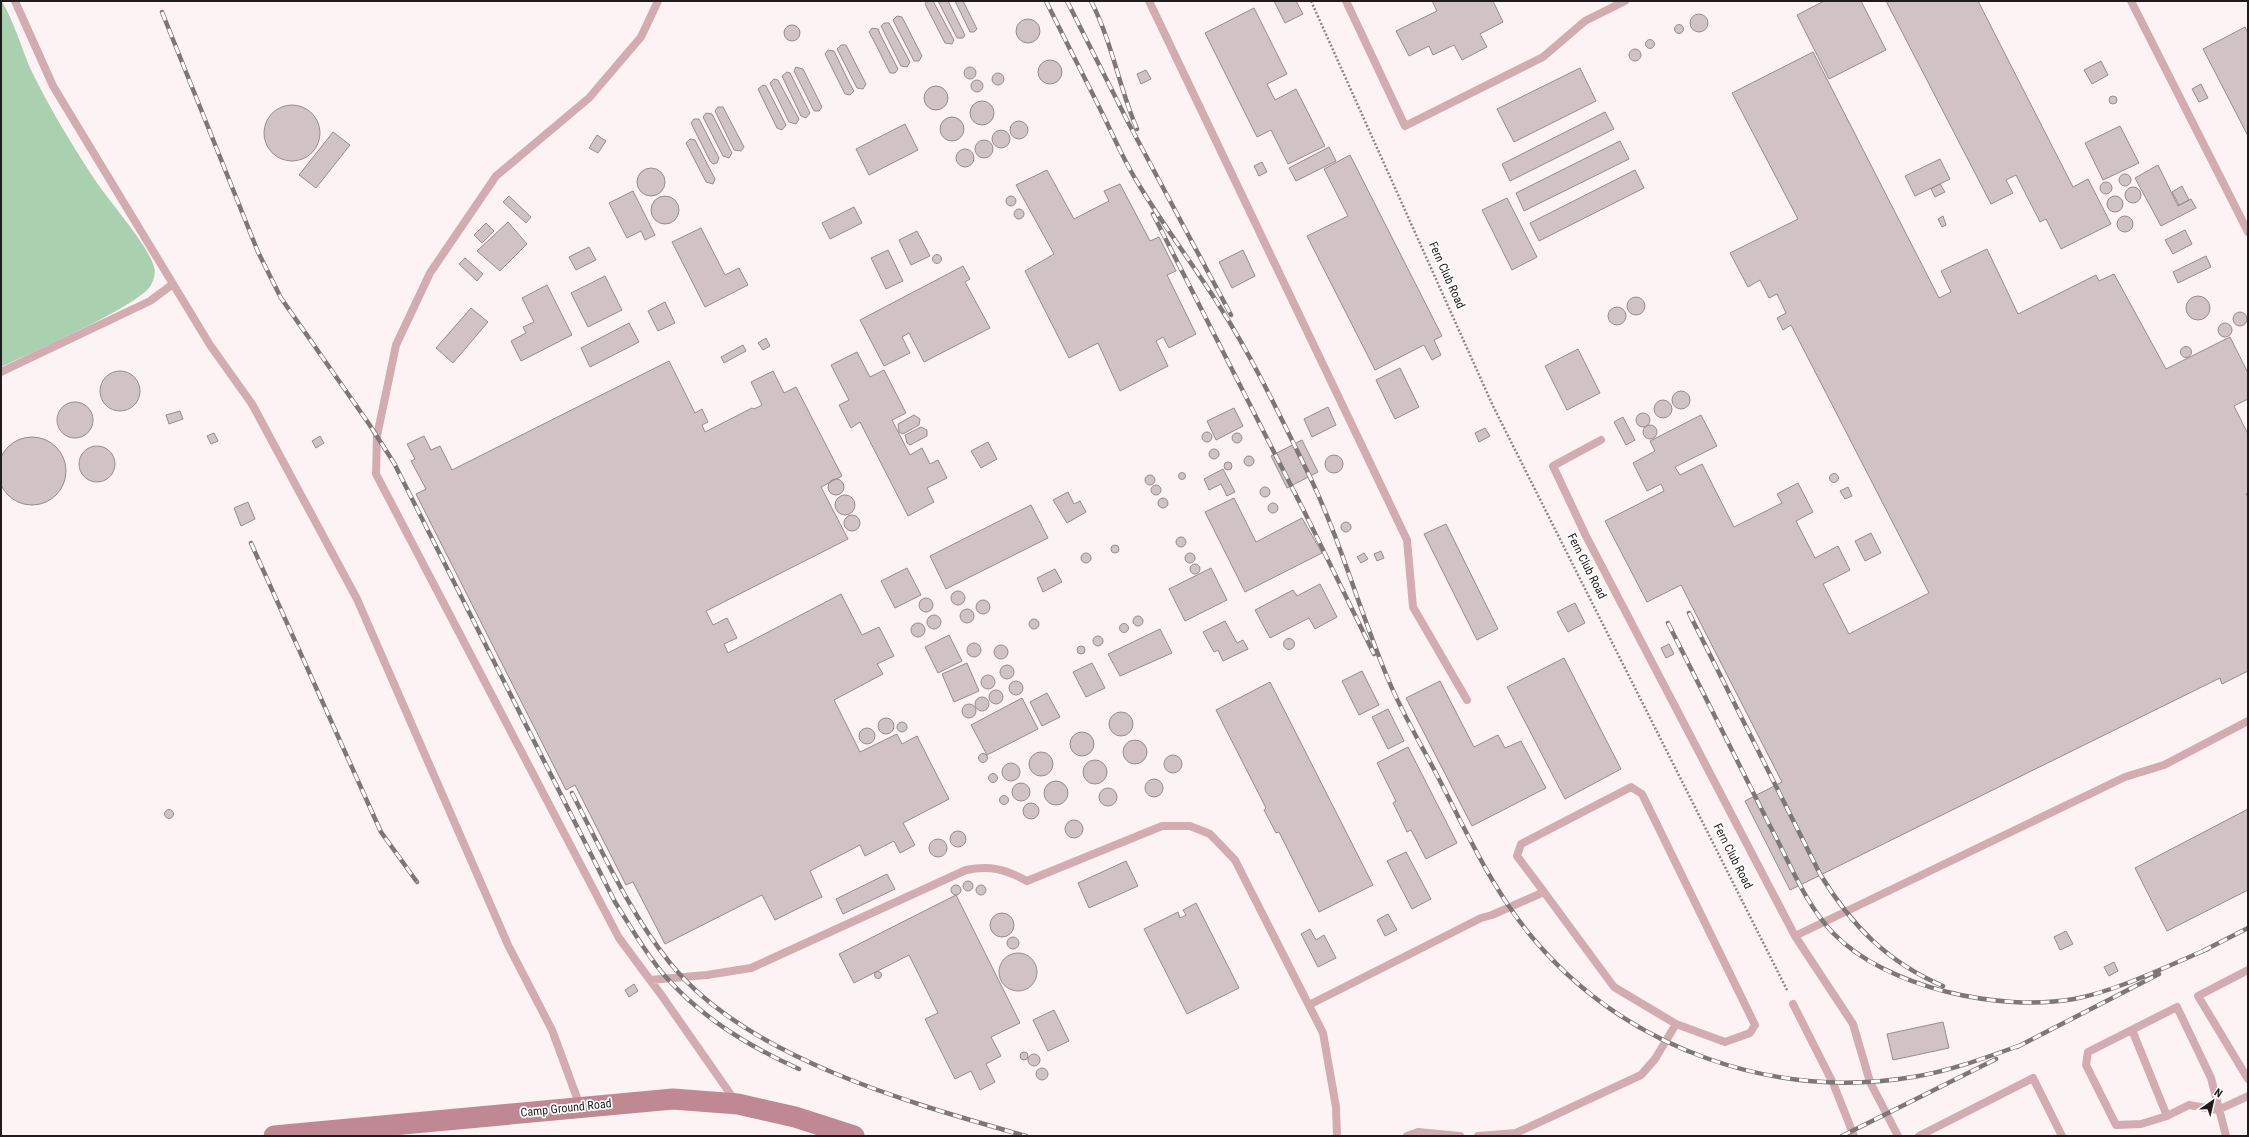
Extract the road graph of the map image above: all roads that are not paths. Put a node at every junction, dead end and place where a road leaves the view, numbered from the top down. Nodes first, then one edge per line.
1 (15, 1) edge
2 (658, 1) edge
3 (1149, 1) edge
4 (1346, 1) edge
5 (1625, 1) edge
6 (2131, 1) edge
7 (2248, 232) edge
8 (173, 284) junction
9 (1, 372) edge
10 (1601, 440) dead end
11 (1467, 700) dead end
12 (2248, 721) edge
13 (1544, 892) junction
14 (1795, 936) junction
15 (2248, 970) edge
16 (650, 980) junction
17 (1793, 1004) road end
18 (1309, 1005) junction
19 (1676, 1024) junction
20 (2132, 1030) junction
21 (2248, 1079) edge
22 (2248, 1096) edge
23 (738, 1104) junction
24 (580, 1106) junction
25 (2218, 1110) junction
26 (2167, 1116) junction
27 (274, 1136) edge
28 (854, 1136) edge
29 (1337, 1136) edge
30 (1407, 1136) edge
31 (1460, 1136) edge
32 (1478, 1136) edge
33 (1854, 1136) edge
34 (1898, 1136) edge
35 (1919, 1136) edge
36 (2062, 1136) edge
37 (2226, 1136) edge

1 - 8 lane
2 - 16 lane
3 - 11 lane
4 - 5 lane
6 - 7 lane
8 - 9 lane
8 - 24 lane
10 - 14 lane
12 - 14 lane
13 - 18 lane
13 - 19 lane
13 - 19 lane
14 - 34 lane
15 - 21 lane
16 - 18 lane
16 - 23 lane
17 - 33 lane
18 - 29 lane
19 - 32 lane
20 - 25 lane
20 - 26 lane
20 - 26 lane
22 - 25 lane
23 - 24 street, Camp Ground Road
23 - 28 street, Camp Ground Road
24 - 27 street, Camp Ground Road
25 - 26 lane
25 - 37 lane
30 - 31 lane
35 - 36 lane

